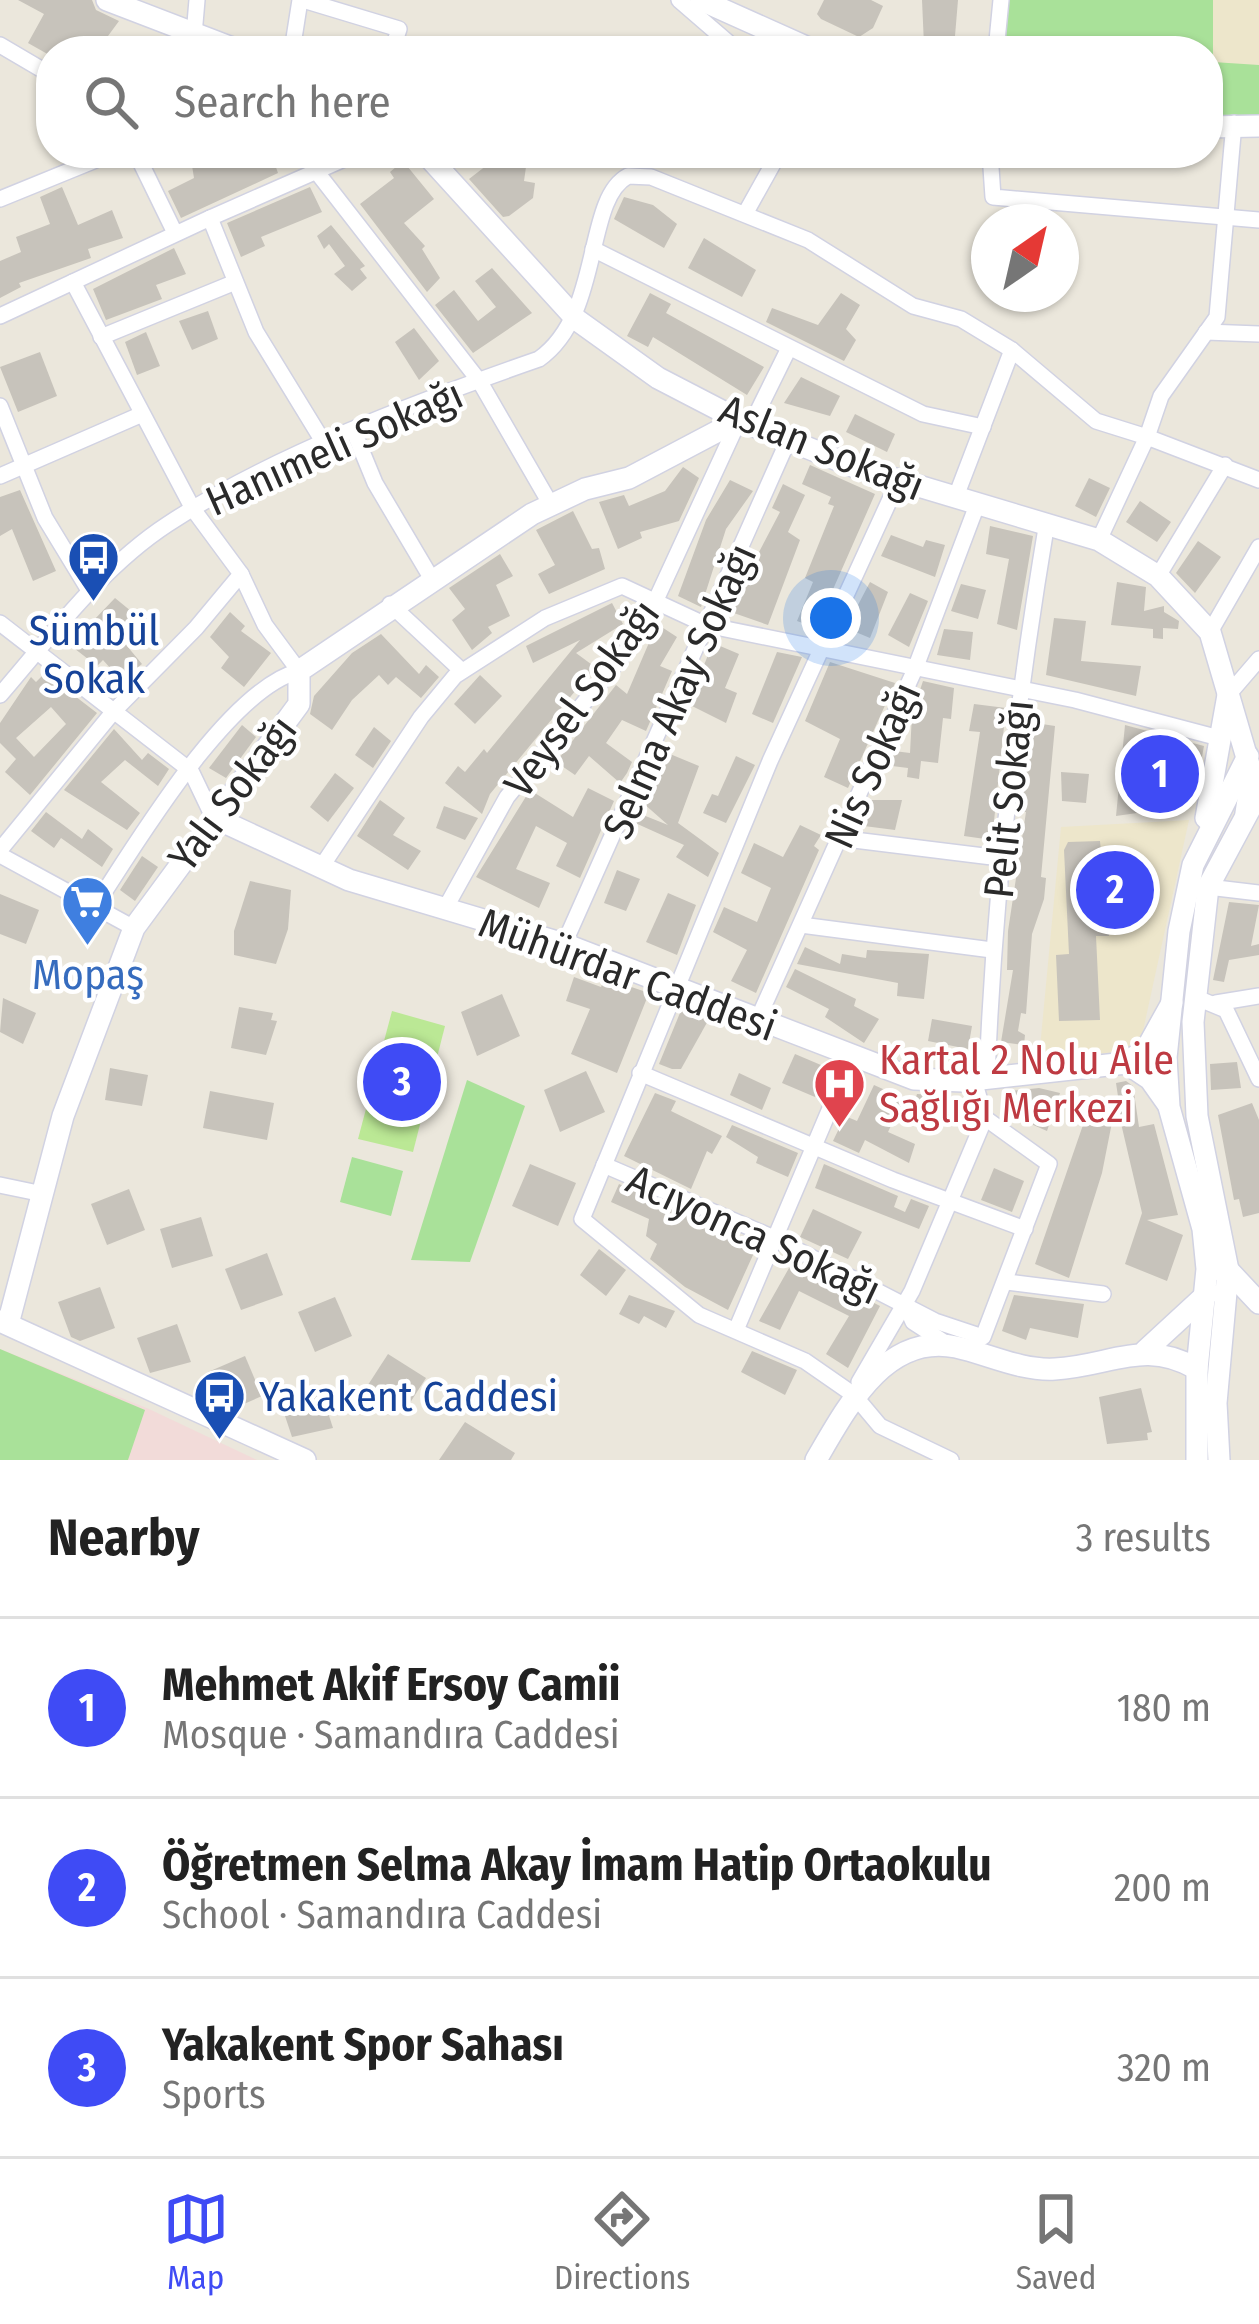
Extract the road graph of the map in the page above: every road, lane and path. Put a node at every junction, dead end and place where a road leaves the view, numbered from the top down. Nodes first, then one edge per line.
1 (107, 0) edge
2 (197, 0) edge
3 (302, 0) edge
4 (679, 0) edge
5 (701, 0) edge
6 (1001, 0) edge
7 (194, 35) junction
8 (197, 36) edge
9 (295, 36) edge
10 (397, 36) edge
11 (720, 36) edge
12 (781, 36) edge
13 (997, 36) edge
14 (0, 45) edge
15 (36, 67) edge
16 (1234, 123) junction
17 (1223, 125) edge
18 (1259, 126) edge
19 (77, 168) edge
20 (143, 168) edge
21 (323, 168) edge
22 (439, 168) edge
23 (771, 168) edge
24 (991, 168) edge
25 (316, 171) junction
26 (0, 200) edge
27 (745, 214) junction
28 (1229, 217) junction
29 (210, 218) junction
30 (1259, 220) edge
31 (175, 233) junction
32 (593, 249) junction
33 (73, 282) junction
34 (233, 283) junction
35 (0, 316) edge
36 (577, 320) junction
37 (1206, 332) junction
38 (1259, 334) edge
39 (101, 338) junction
40 (788, 350) junction
41 (1012, 350) junction
42 (480, 382) junction
43 (0, 406) edge
44 (140, 415) junction
45 (745, 422) junction
46 (982, 427) junction
47 (354, 432) junction
48 (790, 436) junction
49 (1148, 437) junction
50 (324, 443) junction
51 (1225, 465) junction
52 (25, 467) junction
53 (0, 476) edge
54 (1259, 480) edge
55 (898, 482) junction
56 (966, 502) junction
57 (551, 505) junction
58 (193, 509) junction
59 (1047, 522) junction
60 (1099, 540) junction
61 (1256, 559) edge
62 (241, 574) junction
63 (1158, 576) junction
64 (433, 580) junction
65 (91, 592) junction
66 (655, 602) junction
67 (390, 604) junction
68 (0, 623) edge
69 (706, 625) junction
70 (1210, 632) junction
71 (823, 646) junction
72 (38, 650) junction
73 (1259, 659) edge
74 (915, 669) junction
75 (299, 670) junction
76 (462, 671) junction
77 (1018, 691) junction
78 (0, 694) edge
79 (1228, 695) junction
80 (114, 711) junction
81 (1259, 724) edge
82 (1222, 739) junction
83 (1255, 754) edge
84 (191, 771) junction
85 (1255, 809) edge
86 (213, 817) junction
87 (838, 838) junction
88 (0, 852) edge
89 (1000, 858) junction
90 (1193, 865) junction
91 (320, 869) junction
92 (1208, 887) junction
93 (1259, 893) edge
94 (446, 907) junction
95 (94, 908) junction
96 (801, 926) junction
97 (134, 928) junction
98 (564, 944) junction
99 (992, 950) junction
100 (675, 989) junction
101 (1259, 996) edge
102 (1206, 1000) junction
103 (1172, 1004) junction
104 (758, 1022) junction
105 (851, 1059) junction
106 (1126, 1063) junction
107 (640, 1073) junction
108 (1259, 1078) edge
109 (981, 1079) junction
110 (1169, 1107) junction
111 (985, 1118) junction
112 (814, 1148) junction
113 (604, 1165) junction
114 (0, 1185) edge
115 (43, 1194) junction
116 (951, 1201) junction
117 (1025, 1228) junction
118 (774, 1238) junction
119 (1217, 1270) junction
120 (1006, 1282) junction
121 (1208, 1293) junction
122 (1103, 1294) dead end
123 (1259, 1303) edge
124 (904, 1304) junction
125 (4, 1323) edge
126 (736, 1330) junction
127 (953, 1346) junction
128 (1145, 1351) junction
129 (1197, 1369) junction
130 (854, 1395) junction
131 (305, 1460) edge
132 (816, 1460) edge
133 (951, 1460) edge
134 (1196, 1460) edge
135 (1219, 1460) edge

1 - 7 street
2 - 7 street
3 - 9 street
3 - 10 street
4 - 11 street
5 - 12 street
6 - 13 street
7 - 8 street
14 - 15 street
16 - 17 street
16 - 18 street
16 - 28 street
19 - 26 street
20 - 31 street
21 - 25 street
22 - 36 street, Aslan Sokağı
23 - 27 street
24 - 28 street
25 - 29 street
25 - 42 street
27 - 32 street
27 - 41 street
28 - 30 street
28 - 37 street
29 - 31 street
29 - 34 street
31 - 33 street
32 - 36 street
32 - 40 street
33 - 35 street
33 - 39 street
34 - 39 street
34 - 50 street
36 - 42 street, Hanımeli Sokağı
36 - 45 street, Aslan Sokağı
37 - 38 street
37 - 49 street
39 - 44 street
40 - 45 street, Veysel Sokağı
40 - 46 street
41 - 46 street, Nis Sokağı
41 - 49 street
42 - 47 street, Hanımeli Sokağı
42 - 57 street
43 - 52 street
44 - 52 street
44 - 58 street
45 - 48 street, Aslan Sokağı
45 - 57 street, Yalı Sokağı
45 - 66 street, Veysel Sokağı
46 - 56 street, Nis Sokağı
47 - 50 street, Hanımeli Sokağı
47 - 64 street
48 - 55 street, Aslan Sokağı
48 - 69 street, Selma Akay Sokağı
49 - 51 street
49 - 60 street
50 - 58 street, Hanımeli Sokağı
51 - 54 street
51 - 63 street
52 - 53 street
52 - 65 street
55 - 56 street, Aslan Sokağı
55 - 71 street
56 - 59 street, Aslan Sokağı
56 - 74 street, Nis Sokağı
57 - 64 street, Yalı Sokağı
58 - 62 street
58 - 65 street, Hanımeli Sokağı
59 - 60 street, Aslan Sokağı
59 - 77 street, Pelit Sokağı
60 - 63 street, Aslan Sokağı
61 - 70 street
62 - 75 street
62 - 80 street
63 - 70 street, Aslan Sokağı
64 - 67 street, Yalı Sokağı
65 - 72 street, Hanımeli Sokağı
66 - 69 street
66 - 76 street
66 - 94 street, Veysel Sokağı
67 - 75 street, Yalı Sokağı
67 - 76 street
68 - 72 street
69 - 71 street
69 - 98 street, Selma Akay Sokağı
70 - 79 street, Aslan Sokağı
71 - 74 street
71 - 100 street
72 - 78 street, Hanımeli Sokağı
72 - 80 street
73 - 79 street
74 - 77 street
74 - 87 street, Nis Sokağı
75 - 84 street
75 - 86 street, Yalı Sokağı
76 - 91 street
77 - 82 street
77 - 89 street, Pelit Sokağı
79 - 81 street
79 - 82 street
79 - 83 street, Aslan Sokağı
80 - 84 street
80 - 88 street
82 - 83 street
82 - 90 street
83 - 85 street, Aslan Sokağı
83 - 90 street
84 - 86 street
84 - 95 street
85 - 92 street
86 - 91 street, Mühürdar Caddesi
86 - 97 street, Yalı Sokağı
87 - 89 street
87 - 96 street, Nis Sokağı
88 - 95 street
89 - 99 street, Pelit Sokağı
90 - 103 street
91 - 94 street, Mühürdar Caddesi
92 - 93 street
92 - 102 street
94 - 98 street, Mühürdar Caddesi
95 - 97 street
96 - 99 street
96 - 104 street, Nis Sokağı
97 - 115 street, Yalı Sokağı
98 - 100 street, Mühürdar Caddesi
99 - 109 street, Pelit Sokağı
100 - 104 street, Mühürdar Caddesi
100 - 107 street
101 - 102 street
102 - 108 street
102 - 119 street
103 - 106 street
103 - 110 street
104 - 105 street, Mühürdar Caddesi
105 - 109 street, Mühürdar Caddesi
105 - 112 street
106 - 109 street, Mühürdar Caddesi
106 - 110 street
107 - 112 street
107 - 113 street
109 - 111 street, Pelit Sokağı
110 - 119 street
111 - 116 street
111 - 117 street
112 - 116 street
112 - 118 street
113 - 118 street, Acıyonca Sokağı
113 - 126 street
114 - 115 street
115 - 125 street, Yalı Sokağı
116 - 117 street
116 - 124 street
117 - 120 street
118 - 124 street, Acıyonca Sokağı
118 - 126 street
119 - 121 street
119 - 123 street
119 - 135 street
120 - 122 street
120 - 124 street
121 - 128 street
121 - 129 street
124 - 127 street
124 - 130 street
125 - 131 street
126 - 130 street
127 - 128 street
127 - 130 street
128 - 129 street
129 - 134 street
130 - 132 street
130 - 133 street

